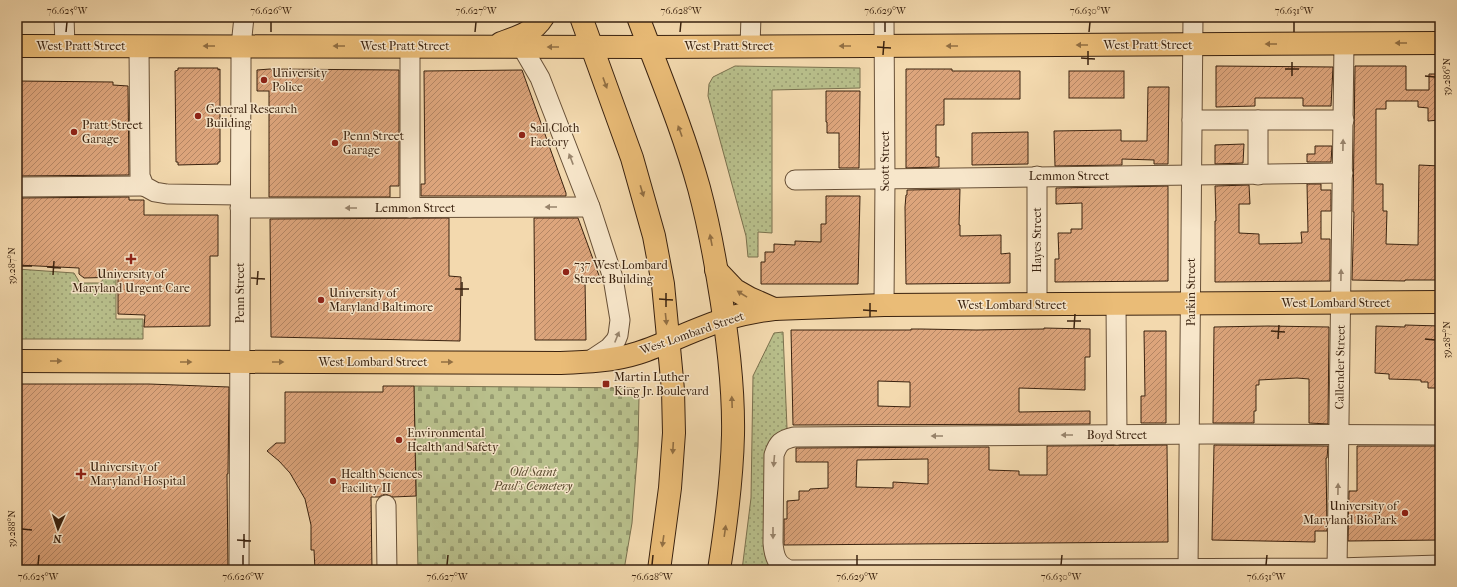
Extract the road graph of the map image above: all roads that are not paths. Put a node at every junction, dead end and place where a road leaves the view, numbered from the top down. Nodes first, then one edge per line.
1 (64, 17) edge
2 (244, 17) edge
3 (543, 17) edge
4 (581, 17) edge
5 (638, 17) edge
6 (751, 17) edge
7 (884, 17) edge
8 (1193, 17) edge
9 (1440, 43) edge
10 (1193, 44) junction
11 (1344, 44) junction
12 (17, 46) edge
13 (65, 46) junction
14 (139, 46) junction
15 (241, 46) junction
16 (410, 46) junction
17 (750, 46) junction
18 (884, 46) junction
19 (491, 47) junction
20 (522, 47) junction
21 (592, 47) junction
22 (649, 47) junction
23 (1192, 120) junction
24 (1258, 120) junction
25 (1344, 120) junction
26 (1343, 173) junction
27 (1258, 175) junction
28 (1037, 176) junction
29 (1192, 176) junction
30 (795, 180) dead end
31 (885, 180) junction
32 (144, 186) junction
33 (17, 187) edge
34 (240, 201) junction
35 (590, 207) junction
36 (410, 208) junction
37 (716, 270) junction
38 (1440, 302) edge
39 (1341, 303) junction
40 (1116, 304) junction
41 (1190, 304) junction
42 (884, 305) junction
43 (1037, 305) junction
44 (774, 309) junction
45 (725, 319) junction
46 (669, 342) junction
47 (17, 361) edge
48 (239, 362) junction
49 (588, 362) junction
50 (1190, 434) junction
51 (1117, 435) junction
52 (1339, 435) junction
53 (1440, 435) edge
54 (386, 505) dead end
55 (1440, 565) edge
56 (1188, 569) edge
57 (1250, 569) edge
58 (1337, 569) edge
59 (238, 570) edge
60 (387, 570) edge
61 (659, 570) edge
62 (719, 570) edge

1 - 13 street
2 - 15 street, Penn Street
3 - 19 main road
4 - 21 main road
5 - 22 main road
6 - 17 street
7 - 18 street, Scott Street
8 - 10 street, Parkin Street
9 -> 11 main road, West Pratt Street
11 -> 10 main road, West Pratt Street
10 -> 18 main road, West Pratt Street
10 - 23 street, Parkin Street
11 - 25 street, Callender Street
12 - 13 main road, West Pratt Street
13 - 14 main road, West Pratt Street
15 -> 14 main road, West Pratt Street
14 - 32 street
16 -> 15 main road, West Pratt Street
15 - 34 street, Penn Street
16 - 19 main road, West Pratt Street
16 - 36 street
18 -> 17 main road, West Pratt Street
17 - 22 main road, West Pratt Street
18 - 31 street, Scott Street
19 - 20 main road, West Pratt Street
21 -> 20 main road, West Pratt Street
35 -> 20 street
21 - 22 main road, West Pratt Street
21 -> 46 main road
37 -> 22 main road
23 - 24 street
23 - 29 street, Parkin Street
24 - 25 street
24 - 27 street
26 -> 25 street, Callender Street
26 - 27 street, Lemmon Street
39 -> 26 street, Callender Street
27 - 29 street, Lemmon Street
28 - 29 street, Lemmon Street
28 - 31 street, Lemmon Street
28 - 43 street, Hayes Street
29 - 41 street, Parkin Street
30 - 31 street, Lemmon Street
31 - 42 street, Scott Street
32 - 33 street
32 - 34 street, Lemmon Street
36 -> 34 street, Lemmon Street
34 - 48 street, Penn Street
35 -> 36 street, Lemmon Street
49 -> 35 street
44 -> 37 main road
37 - 45 main road
38 - 39 main road, West Lombard Street
39 - 41 main road, West Lombard Street
39 - 52 street, Callender Street
40 - 41 main road, West Lombard Street
40 - 43 main road, West Lombard Street
40 - 51 street
41 - 50 street, Parkin Street
42 - 43 main road, West Lombard Street
42 - 44 main road, West Lombard Street
44 - 45 main road, West Lombard Street
45 - 46 main road, West Lombard Street
62 -> 45 main road
46 - 49 main road, West Lombard Street
46 -> 61 main road
47 -> 48 main road, West Lombard Street
48 -> 49 main road, West Lombard Street
48 - 59 street, Penn Street
50 - 51 street, Boyd Street
50 - 52 street, Boyd Street
50 - 56 street, Parkin Street
51 -> 56 street, Boyd Street
52 - 53 street, Boyd Street
58 -> 52 street, Callender Street
54 - 60 street
55 - 58 street
56 - 57 street
57 - 58 street

